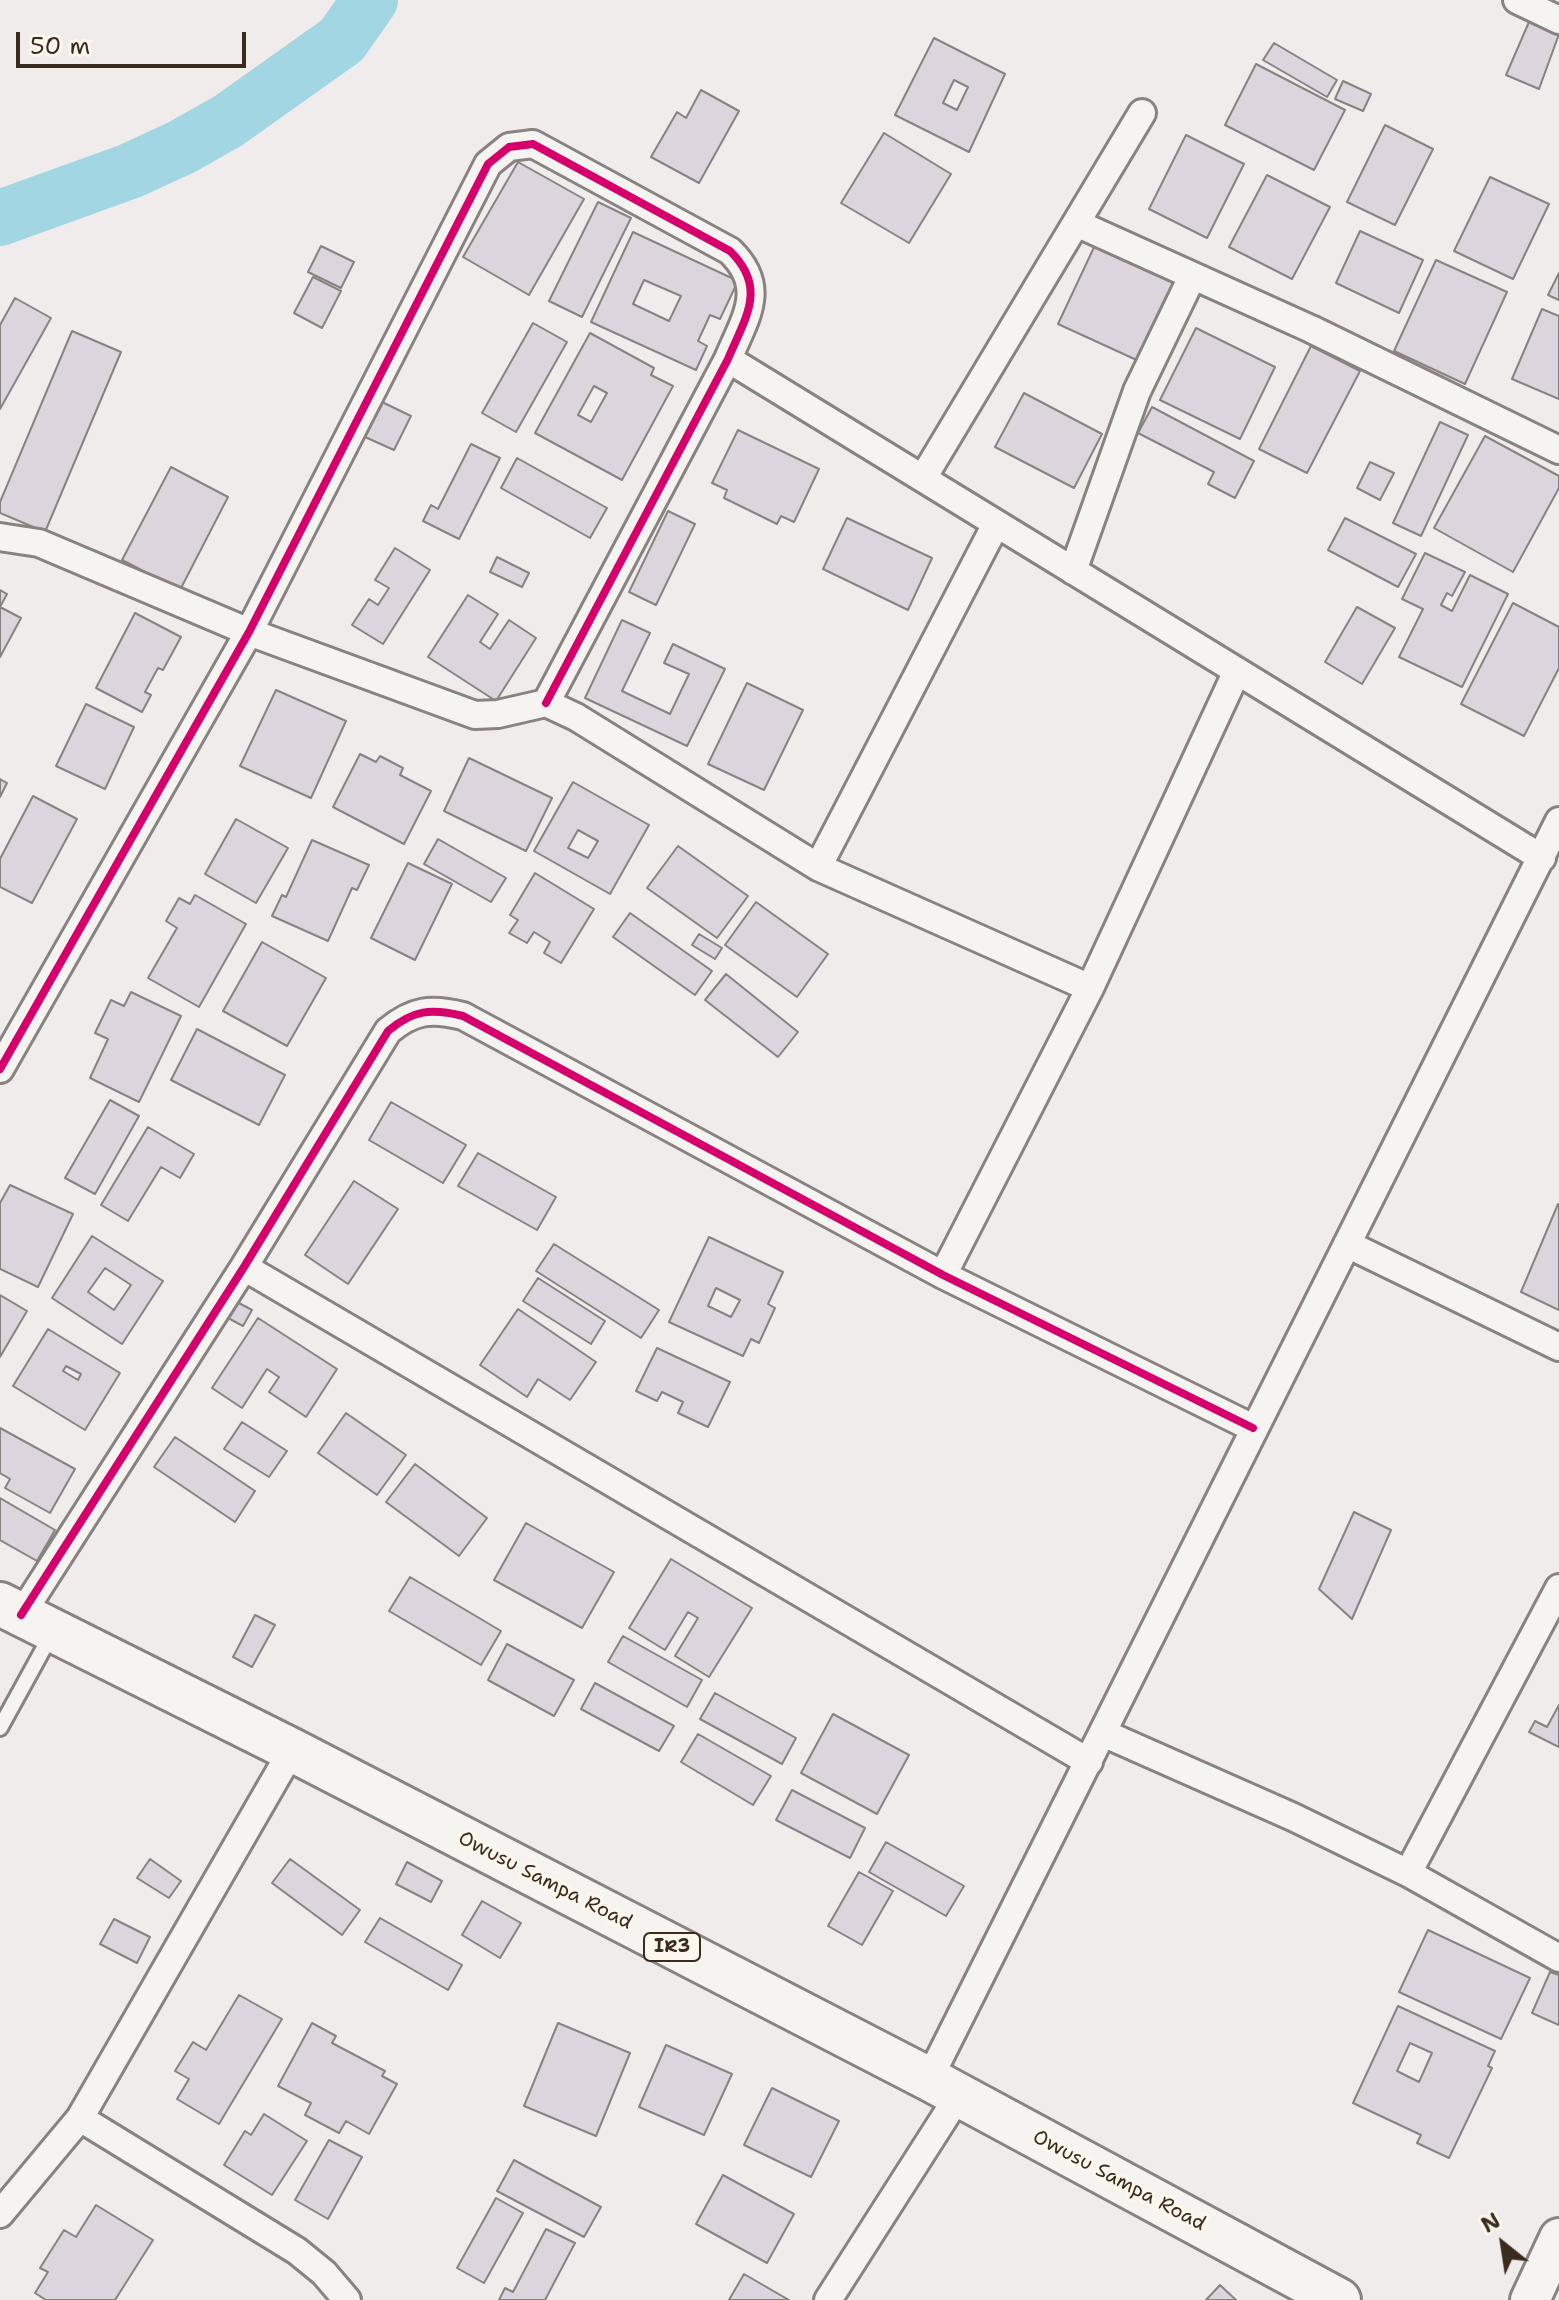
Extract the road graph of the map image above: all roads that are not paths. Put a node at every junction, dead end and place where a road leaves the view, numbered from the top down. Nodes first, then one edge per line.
1 (1517, 0) edge
2 (1559, 20) edge
3 (1142, 113) dead end
4 (1076, 223) junction
5 (1192, 277) junction
6 (728, 359) junction
7 (1559, 450) edge
8 (923, 478) junction
9 (996, 524) junction
10 (0, 537) edge
11 (1073, 571) junction
12 (249, 632) junction
13 (1237, 671) junction
14 (546, 703) junction
15 (1559, 821) edge
16 (1542, 858) junction
17 (818, 867) junction
18 (1090, 988) junction
19 (0, 1069) edge
20 (1347, 1244) junction
21 (244, 1267) junction
22 (943, 1275) junction
23 (1559, 1347) edge
24 (1253, 1428) junction
25 (1559, 1588) edge
26 (25, 1617) edge
27 (0, 1728) edge
28 (1103, 1733) junction
29 (292, 1750) junction
30 (1089, 1762) junction
31 (1408, 1873) junction
32 (1559, 1958) edge
33 (944, 2087) junction
34 (80, 2118) junction
35 (0, 2214) edge
36 (1559, 2238) edge
37 (347, 2300) edge
38 (828, 2300) edge
39 (1339, 2300) edge
40 (1530, 2300) edge

1 - 2 street
3 - 4 street
4 - 5 street
4 - 8 street
5 - 7 street
5 - 11 street
6 - 8 street
6 - 12 street
6 - 14 street
8 - 9 street
9 - 11 street
9 - 17 street
10 - 12 street
11 - 13 street
12 - 14 street
12 - 19 street
13 - 16 street
13 - 18 street
14 - 17 street
15 - 16 street
16 - 20 street
17 - 18 street
18 - 22 street
20 - 23 street
20 - 24 street
21 - 22 street
21 - 26 street
21 - 30 street
22 - 24 street
24 - 28 street
25 - 31 street
26 - 27 lane
26 - 29 main road, Owusu Sampa Road / IR3
28 - 30 street
28 - 31 street
29 - 33 main road, Owusu Sampa Road / IR3
29 - 34 street
30 - 33 street
31 - 32 street
33 - 38 street
33 - 39 main road, Owusu Sampa Road / IR3
34 - 35 street
34 - 37 street
36 - 40 street

